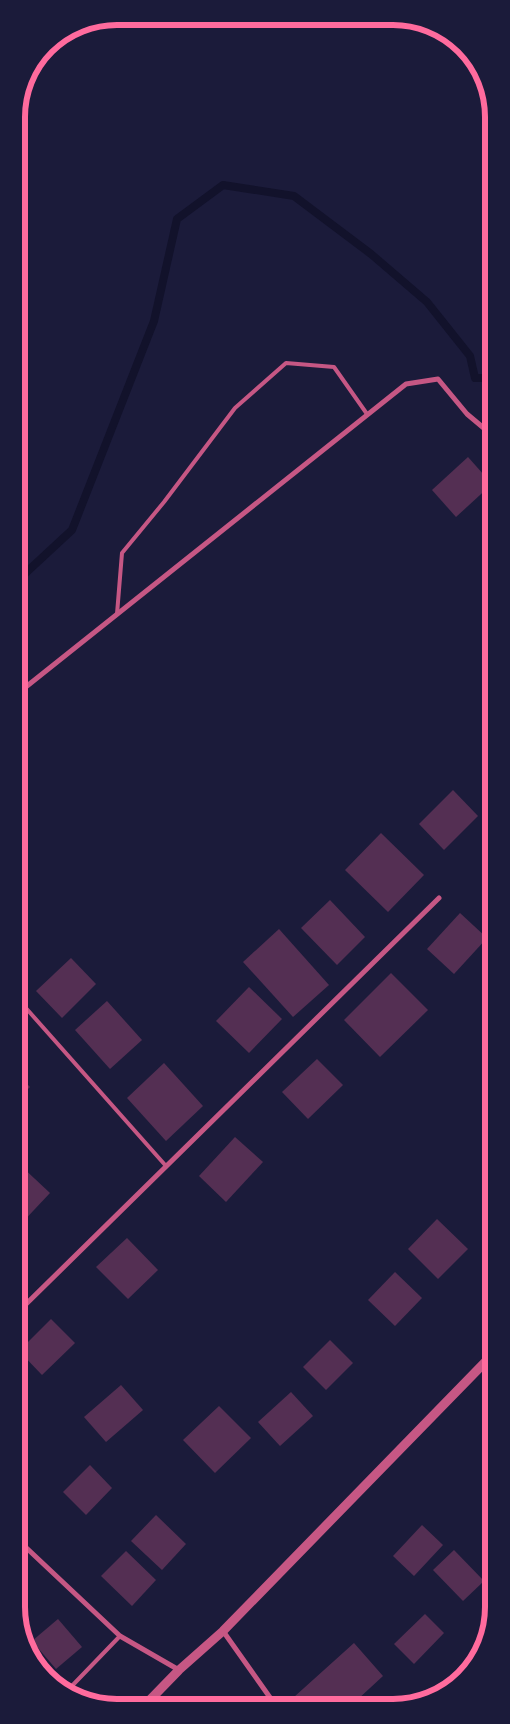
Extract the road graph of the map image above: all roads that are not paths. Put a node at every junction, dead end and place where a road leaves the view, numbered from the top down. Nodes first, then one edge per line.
1 (367, 414) junction
2 (485, 429) edge
3 (117, 614) junction
4 (25, 688) edge
5 (440, 898) dead end
6 (25, 1007) edge
7 (166, 1166) junction
8 (25, 1305) edge
9 (485, 1362) edge
10 (25, 1547) edge
11 (222, 1631) junction
12 (120, 1636) junction
13 (179, 1670) junction
14 (71, 1687) edge
15 (151, 1699) edge
16 (271, 1699) edge

1 - 2 street
1 - 3 street
1 - 3 lane
3 - 4 street
5 - 7 street
6 - 7 lane
7 - 8 street
9 - 11 street
10 - 12 street
11 - 13 street
11 - 16 street
12 - 13 street
12 - 14 lane
13 - 15 street

